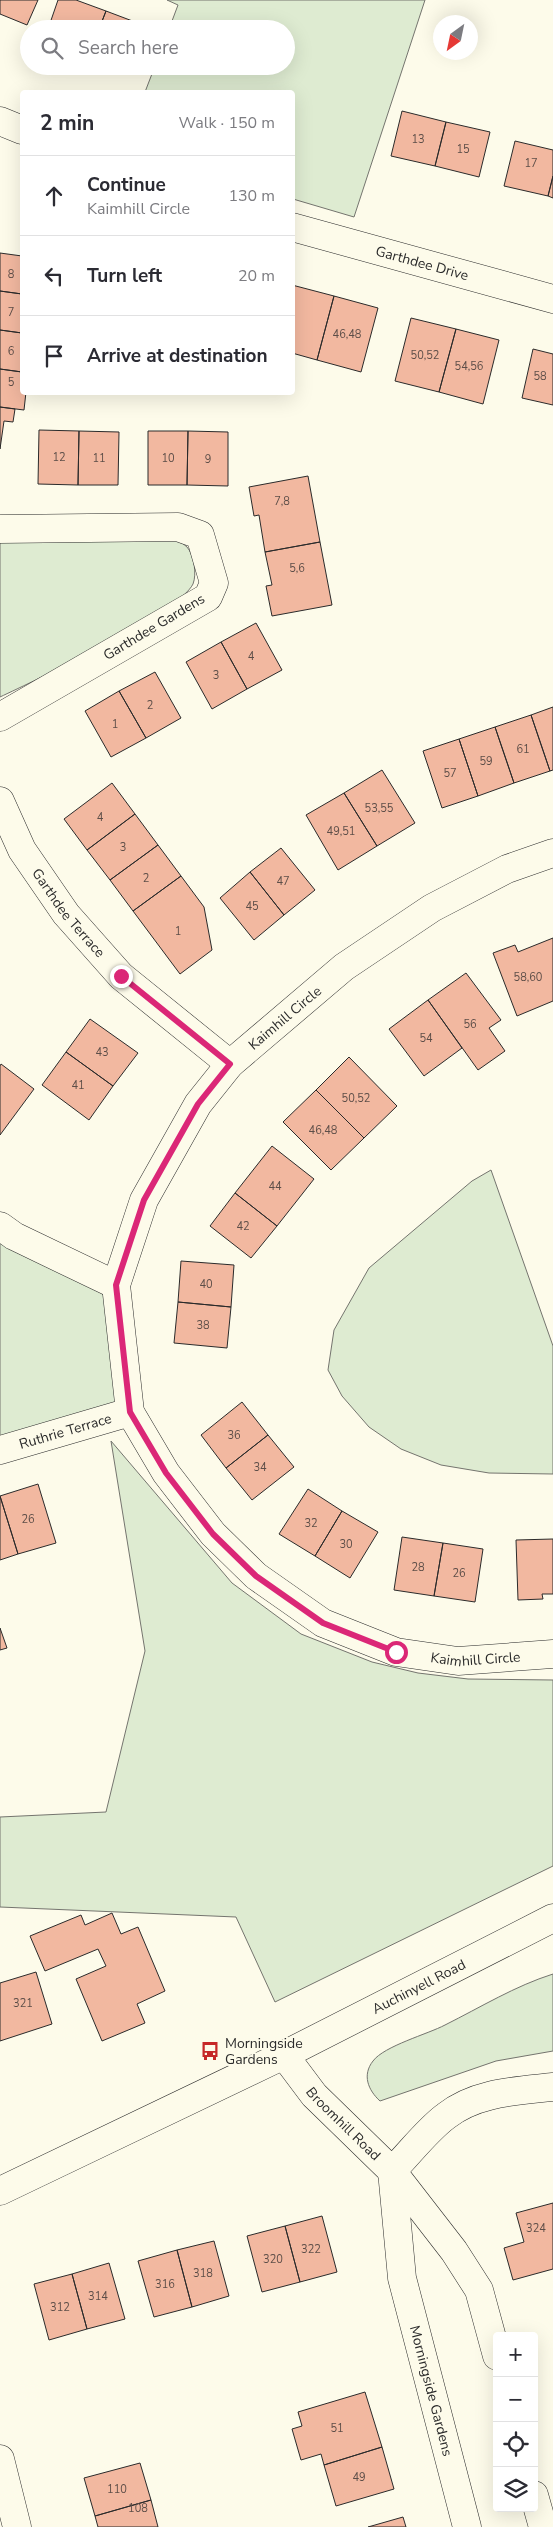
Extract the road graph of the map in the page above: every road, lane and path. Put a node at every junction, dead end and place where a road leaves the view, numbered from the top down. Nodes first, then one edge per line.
1 (0, 121) edge
2 (20, 129) edge
3 (295, 228) edge
4 (553, 299) edge
5 (0, 528) edge
6 (0, 717) edge
7 (0, 801) edge
8 (553, 854) edge
9 (230, 1064) junction
10 (0, 1226) edge
11 (116, 1285) junction
12 (130, 1412) junction
13 (0, 1450) edge
14 (553, 1654) edge
15 (553, 1918) edge
16 (284, 2055) junction
17 (553, 2087) edge
18 (392, 2171) junction
19 (0, 2191) edge
20 (493, 2341) edge
21 (0, 2459) edge
22 (538, 2509) edge
23 (17, 2527) edge
24 (467, 2527) edge
25 (543, 2527) edge

1 - 2 street
3 - 4 street, Garthdee Drive
5 - 6 street, Garthdee Gardens
7 - 9 street, Garthdee Terrace
8 - 9 street, Kaimhill Circle
9 - 11 street, Kaimhill Circle
10 - 11 street
11 - 12 street, Kaimhill Circle
12 - 13 street, Ruthrie Terrace
12 - 14 street, Kaimhill Circle
15 - 16 street, Auchinyell Road
16 - 18 street, Broomhill Road
16 - 19 street
17 - 18 street, Broomhill Road
18 - 20 street
18 - 24 street, Morningside Gardens
21 - 23 street
22 - 25 street

